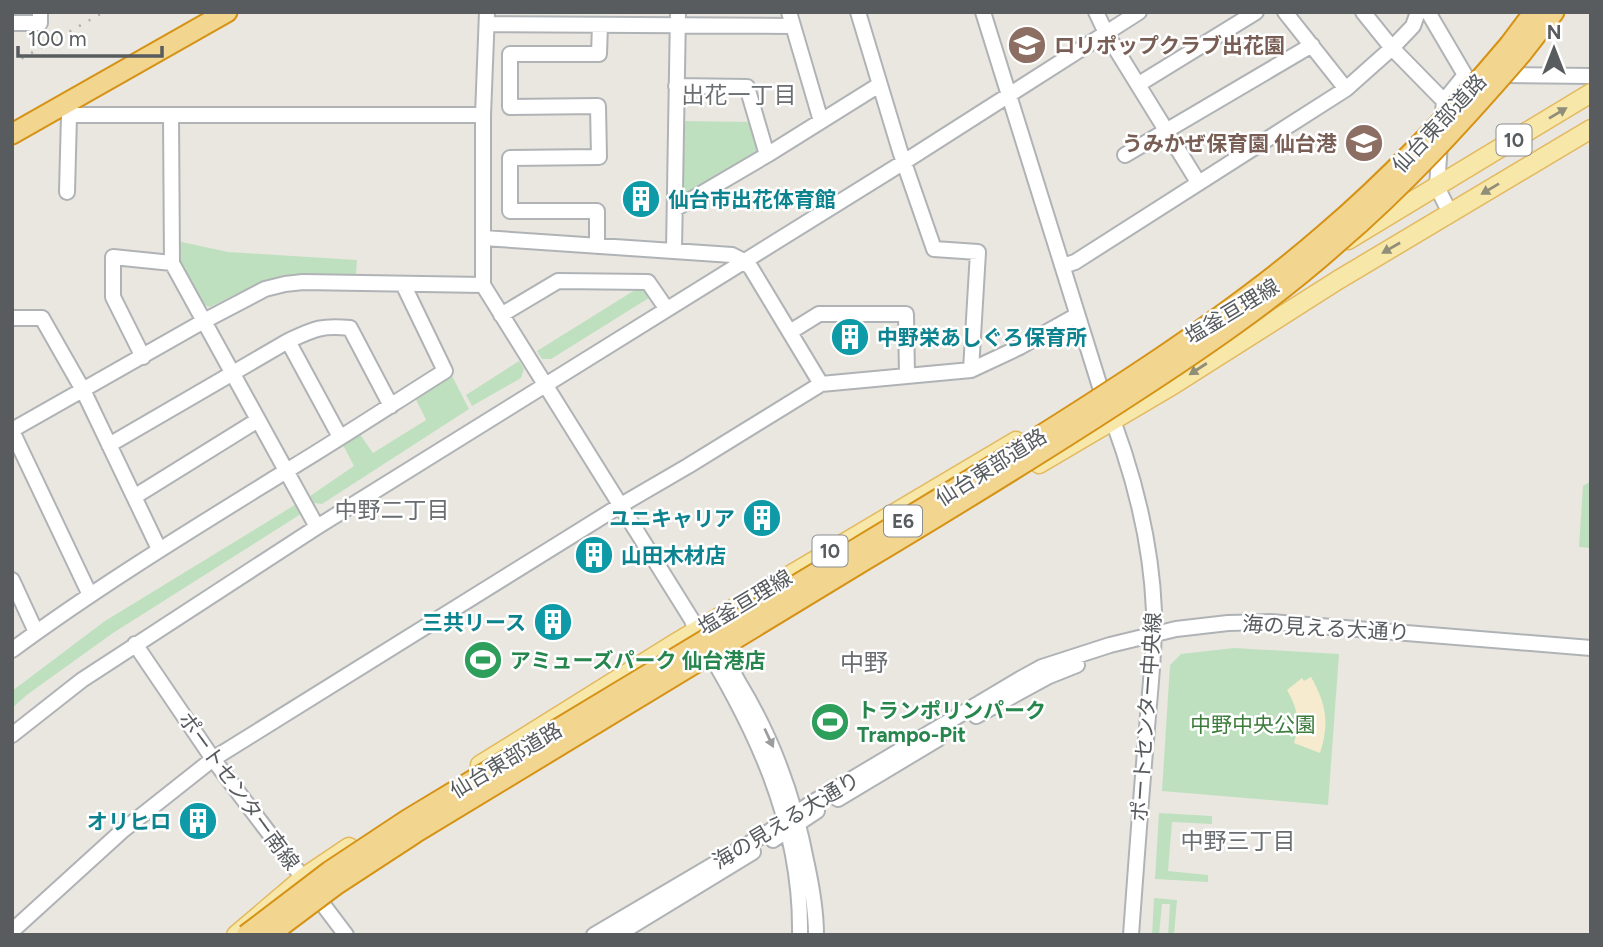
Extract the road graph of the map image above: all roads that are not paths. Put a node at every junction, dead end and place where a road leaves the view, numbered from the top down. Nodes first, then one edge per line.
1 (40, 12) edge
2 (201, 12) edge
3 (226, 12) edge
4 (858, 12) edge
5 (983, 12) edge
6 (1096, 12) edge
7 (1139, 12) edge
8 (1256, 12) edge
9 (1285, 12) edge
10 (1363, 12) edge
11 (1418, 12) edge
12 (1428, 12) edge
13 (1532, 12) edge
14 (1554, 12) edge
15 (487, 18) edge
16 (677, 19) edge
17 (791, 19) edge
18 (12, 23) edge
19 (600, 25) junction
20 (1106, 33) junction
21 (1312, 45) junction
22 (1515, 46) junction
23 (1392, 48) junction
24 (1465, 75) junction
25 (1591, 76) edge
26 (879, 85) junction
27 (1139, 85) junction
28 (676, 86) junction
29 (1346, 89) junction
30 (1591, 93) edge
31 (1009, 94) junction
32 (1444, 101) junction
33 (171, 115) junction
34 (483, 115) junction
35 (12, 119) edge
36 (821, 121) junction
37 (1591, 129) edge
38 (1167, 130) junction
39 (12, 134) edge
40 (767, 155) junction
41 (1125, 155) dead end
42 (904, 162) junction
43 (1198, 182) junction
44 (1437, 187) junction
45 (67, 192) dead end
46 (675, 209) junction
47 (1450, 214) junction
48 (483, 238) junction
49 (597, 246) junction
50 (674, 250) junction
51 (744, 261) junction
52 (172, 263) junction
53 (1063, 266) junction
54 (403, 284) junction
55 (483, 285) junction
56 (666, 309) junction
57 (1077, 314) junction
58 (501, 315) junction
59 (12, 318) edge
60 (204, 321) junction
61 (790, 332) junction
62 (288, 341) junction
63 (143, 357) junction
64 (971, 370) junction
65 (232, 373) junction
66 (907, 376) junction
67 (821, 384) junction
68 (545, 385) junction
69 (83, 390) junction
70 (1101, 390) junction
71 (391, 406) junction
72 (258, 420) junction
73 (1113, 420) junction
74 (12, 430) edge
75 (340, 438) junction
76 (109, 445) junction
77 (286, 472) junction
78 (134, 497) junction
79 (621, 505) junction
80 (317, 527) junction
81 (159, 549) junction
82 (12, 580) edge
83 (90, 595) junction
84 (697, 626) junction
85 (36, 632) junction
86 (1153, 639) junction
87 (135, 644) junction
88 (1591, 648) edge
89 (12, 650) edge
90 (718, 657) junction
91 (1591, 657) edge
92 (12, 735) edge
93 (213, 759) junction
94 (792, 822) junction
95 (303, 878) junction
96 (321, 900) junction
97 (12, 931) edge
98 (633, 931) edge
99 (236, 935) edge
100 (246, 935) edge
101 (269, 935) edge
102 (277, 935) edge
103 (346, 935) edge
104 (594, 935) edge
105 (617, 935) edge
106 (800, 935) edge
107 (816, 935) edge
108 (1131, 935) edge

1 - 18 street
2 - 35 highway
3 - 39 highway
4 - 26 street
5 - 31 street, ポートセンター中央線
6 - 20 street
7 - 20 street
8 - 27 street
9 - 21 street
10 - 23 street
11 - 23 street
12 - 24 street
13 - 22 highway, 仙台東部道路 / E6
14 - 22 highway, 仙台東部道路 / E6
15 - 19 street
15 - 34 street
16 - 17 street
16 - 19 street
16 - 28 street
17 - 36 street
19 - 49 street
20 - 27 street
20 - 31 street
21 - 29 street
21 - 38 street
22 - 100 highway, 仙台東部道路 / E6, bridge
22 - 101 highway, 仙台東部道路 / E6, bridge
23 - 29 street
23 - 32 street
24 - 25 street
24 - 32 street
26 - 36 street
26 - 42 street
27 - 38 street
28 - 40 street
28 - 46 street
29 - 43 street
44 -> 30 main road, 塩釜亘理線 / 10
31 - 42 street
31 - 53 street, ポートセンター中央線
32 - 44 street
33 - 34 street
33 - 45 street
33 - 52 street
34 - 48 street
36 - 40 street
37 -> 47 main road, 塩釜亘理線 / 10
38 - 41 street
38 - 43 street
40 - 46 street
42 - 51 street
42 - 64 street
43 - 53 street
44 - 47 street
44 - 70 main road, 塩釜亘理線 / 10
46 - 50 street
47 -> 73 main road, 塩釜亘理線 / 10
48 - 49 street
48 - 55 street
49 - 50 street
50 - 51 street
51 - 56 street
51 - 61 street
52 - 60 street
52 - 63 street
53 - 57 street, ポートセンター中央線
54 - 55 street
54 - 60 street
54 - 71 street
55 - 58 street
56 - 58 street
56 - 68 street
57 - 64 street
57 - 70 street, ポートセンター中央線
58 - 68 street
59 - 69 street
60 - 63 street
60 - 65 street
61 - 66 street
61 - 67 street
62 - 65 street
62 - 71 street
62 - 75 street
63 - 69 street
64 - 66 street
65 - 72 street
65 - 76 street
66 - 67 street
67 - 79 street
68 - 79 street
68 - 80 street
69 - 74 street
69 - 76 street
70 - 73 street, ポートセンター中央線
70 - 84 main road, 塩釜亘理線 / 10
71 - 75 street
72 - 77 street
72 - 78 street
73 - 86 street, ポートセンター中央線
73 - 90 main road, 塩釜亘理線 / 10
74 - 83 street
75 - 77 street
76 - 78 street
77 - 80 street
77 - 81 street
78 - 81 street
79 - 84 street
79 - 93 street
80 - 87 street
81 - 83 street
82 - 85 street
83 - 85 street
84 - 90 street
84 - 95 main road, 塩釜亘理線 / 10
85 - 89 street
86 - 88 street, 海の見える大通り
86 - 91 street
86 - 94 street, 海の見える大通り
86 - 108 street, ポートセンター中央線
87 - 92 street
87 - 93 street, ポートセンター南線
90 - 94 street
90 - 96 main road, 塩釜亘理線 / 10
93 - 95 street, ポートセンター南線
93 - 97 street
94 - 98 street
94 - 104 street, 海の見える大通り
94 - 106 street
94 - 107 street
95 - 96 street, ポートセンター南線
95 - 99 main road, 塩釜亘理線 / 10
96 - 102 main road, 塩釜亘理線 / 10
96 - 103 street, ポートセンター南線
98 - 105 street

